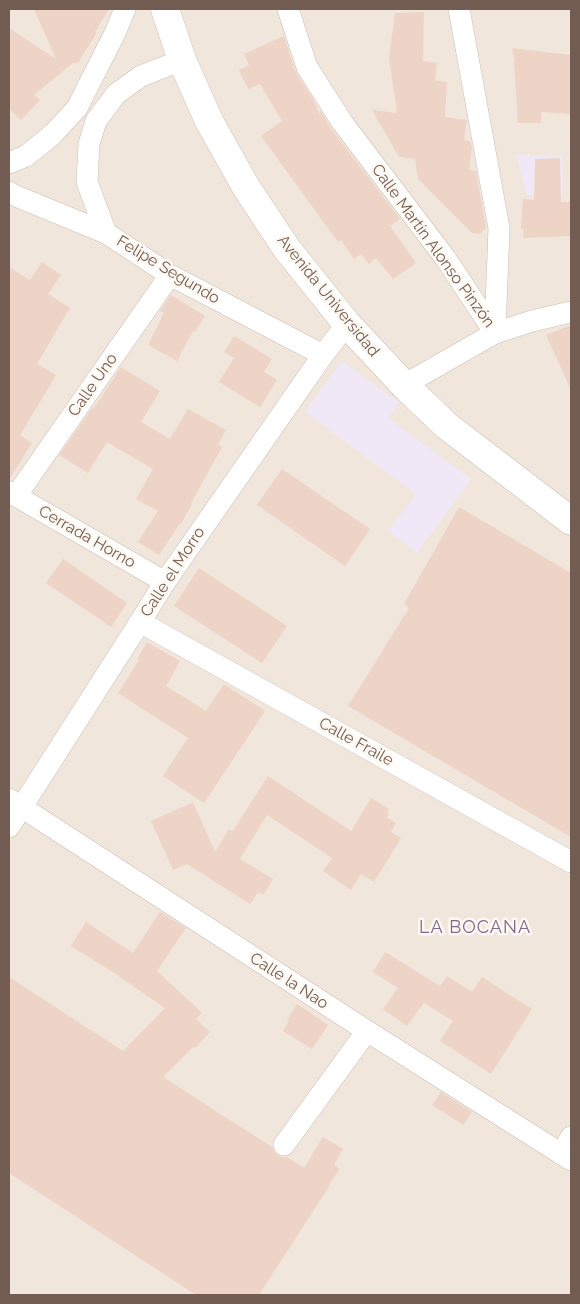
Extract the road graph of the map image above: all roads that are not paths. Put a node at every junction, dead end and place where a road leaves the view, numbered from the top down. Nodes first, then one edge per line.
1 (125, 9) edge
2 (165, 9) edge
3 (288, 9) edge
4 (459, 9) edge
5 (182, 60) junction
6 (77, 108) junction
7 (96, 121) junction
8 (9, 163) edge
9 (11, 198) edge
10 (106, 233) junction
11 (170, 275) junction
12 (571, 312) edge
13 (348, 324) junction
14 (495, 333) junction
15 (323, 355) junction
16 (404, 385) junction
17 (12, 494) edge
18 (571, 521) edge
19 (165, 582) junction
20 (140, 622) junction
21 (15, 803) edge
22 (9, 826) edge
23 (571, 862) edge
24 (367, 1031) junction
25 (284, 1145) dead end
26 (568, 1150) edge

1 - 6 street
2 - 5 main road, Avenida Universidad
3 - 14 street, Calle Martín Alonso Pinzón
4 - 14 street, Calle Martín Alonso Pinzón
5 - 7 street
5 - 13 main road, Avenida Universidad
6 - 7 street
6 - 8 street
7 - 10 street
9 - 10 street, Felipe Segundo
10 - 11 street, Felipe Segundo
11 - 15 street, Felipe Segundo
11 - 17 street, Calle Uno
12 - 14 street
13 - 15 street, Calle el Morro
13 - 16 main road, Avenida Universidad
14 - 16 street
15 - 19 street, Calle el Morro
16 - 18 main road, Avenida Universidad
17 - 19 street, Cerrada Horno
19 - 20 street, Calle el Morro
20 - 21 street, Calle el Morro
20 - 23 street, Calle Fraile
21 - 22 street, Calle el Morro
21 - 24 street, Calle la Nao
24 - 25 street
24 - 26 street, Calle la Nao

